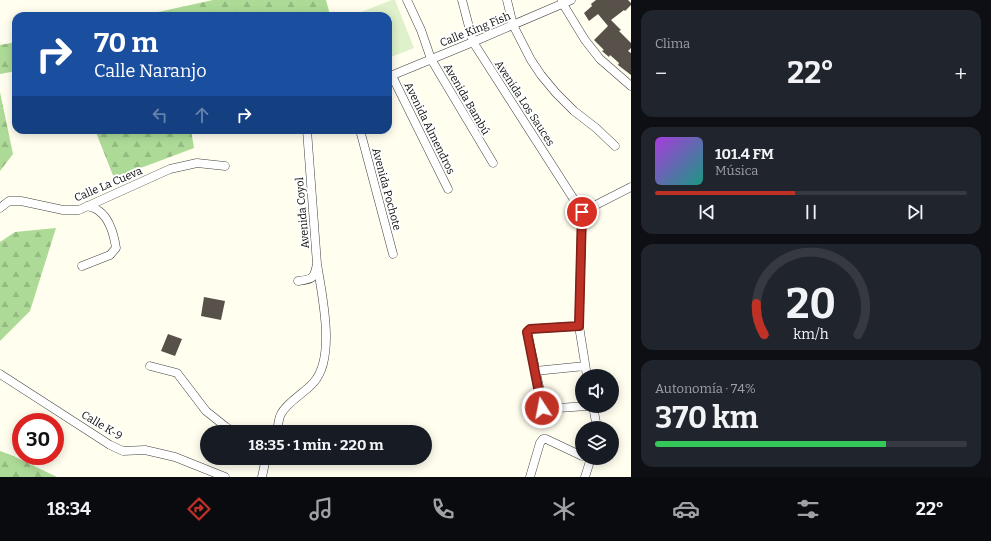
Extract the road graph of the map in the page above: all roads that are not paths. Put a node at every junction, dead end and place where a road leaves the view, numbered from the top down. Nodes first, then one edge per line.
1 (407, 0) edge
2 (462, 0) edge
3 (507, 0) edge
4 (571, 0) edge
5 (562, 2) edge
6 (513, 25) junction
7 (473, 42) junction
8 (431, 59) junction
9 (392, 75) edge
10 (392, 80) edge
11 (631, 86) edge
12 (307, 134) edge
13 (361, 134) edge
14 (615, 146) dead end
15 (493, 163) dead end
16 (225, 166) dead end
17 (631, 187) edge
18 (448, 189) dead end
19 (87, 206) junction
20 (0, 208) edge
21 (582, 212) junction
22 (392, 254) dead end
23 (318, 264) junction
24 (82, 266) dead end
25 (298, 281) dead end
26 (579, 326) junction
27 (150, 366) dead end
28 (585, 366) junction
29 (586, 369) edge
30 (535, 370) junction
31 (0, 374) edge
32 (575, 407) edge
33 (224, 425) edge
34 (278, 425) edge
35 (575, 453) edge
36 (265, 465) edge
37 (588, 465) edge
38 (532, 476) edge
39 (225, 477) edge
40 (262, 477) edge
41 (585, 477) edge

1 - 8 street, Avenida Bambú
2 - 7 street, Avenida Los Sauces
3 - 6 street
4 - 5 street, Calle King Fish
5 - 6 street, Calle King Fish
5 - 11 street
6 - 7 street, Calle King Fish
6 - 14 street
7 - 8 street, Calle King Fish
7 - 21 street, Avenida Los Sauces
8 - 9 street, Calle King Fish
8 - 15 street, Avenida Bambú
10 - 18 street, Avenida Almendros
12 - 23 street, Avenida Coyol
13 - 22 street, Avenida Pochote
16 - 19 street, Calle La Cueva
17 - 21 street
19 - 20 street, Calle La Cueva
19 - 24 street
21 - 26 street
23 - 25 street
23 - 34 street, Avenida Coyol
26 - 28 street
26 - 30 street
27 - 33 street
28 - 29 street
28 - 30 street
30 - 32 street
31 - 39 street, Calle K-9
35 - 38 street
36 - 40 street
37 - 41 street

